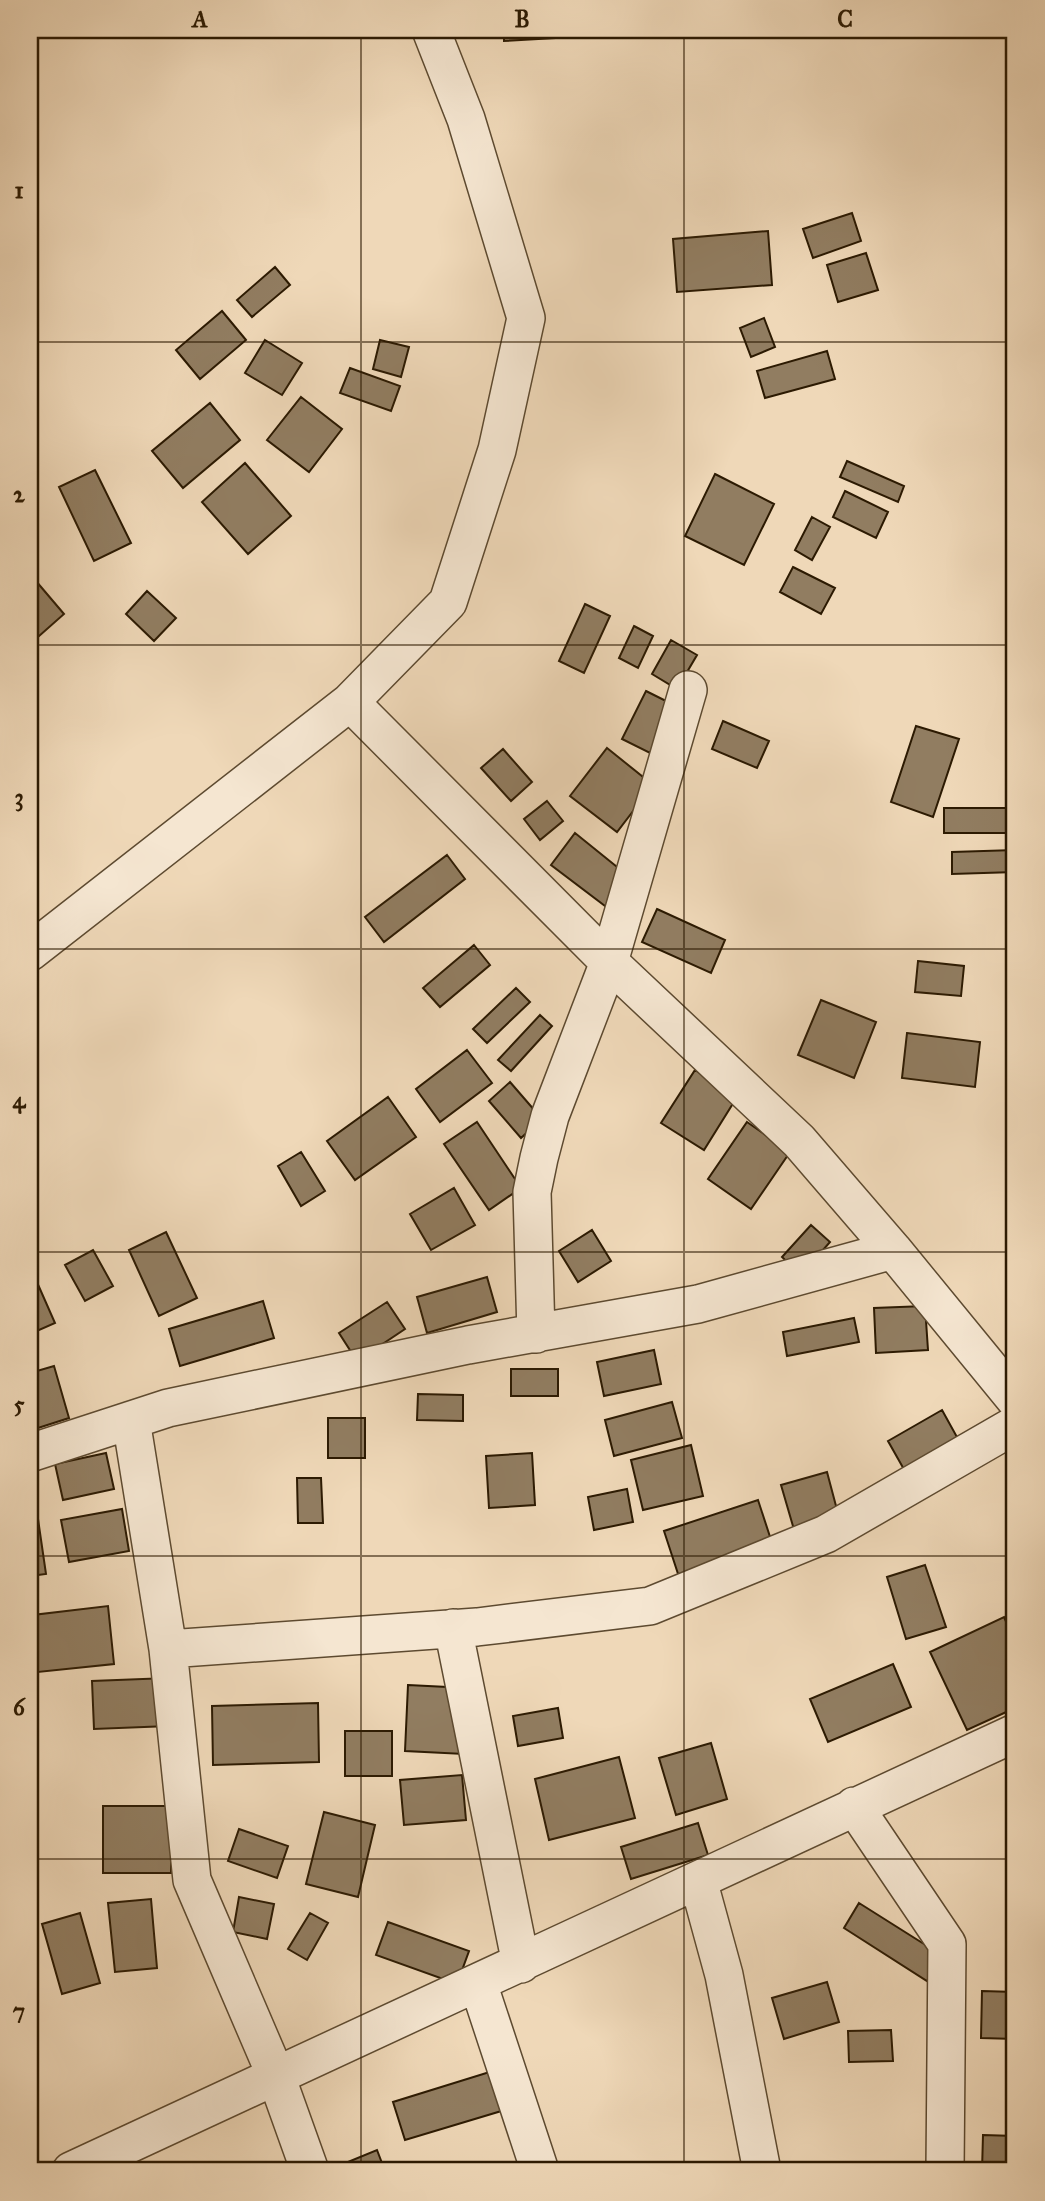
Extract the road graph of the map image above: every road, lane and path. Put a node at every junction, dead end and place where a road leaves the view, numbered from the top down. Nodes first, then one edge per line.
1 (431, 30) edge
2 (688, 690) dead end
3 (350, 702) junction
4 (30, 953) edge
5 (609, 962) junction
6 (892, 1250) junction
7 (536, 1334) junction
8 (1015, 1399) edge
9 (131, 1420) junction
10 (1015, 1425) edge
11 (30, 1453) edge
12 (453, 1628) junction
13 (168, 1649) junction
14 (1015, 1733) edge
15 (854, 1806) junction
16 (698, 1880) junction
17 (521, 1964) junction
18 (478, 1983) junction
19 (276, 2076) junction
20 (71, 2171) edge
21 (310, 2171) edge
22 (540, 2171) edge
23 (762, 2171) edge
24 (945, 2171) edge

1 - 3 street
2 - 5 street
3 - 4 street
3 - 5 street
5 - 6 street
5 - 7 street
6 - 7 street
6 - 8 street
7 - 9 street
9 - 11 street
9 - 13 street
10 - 12 street
12 - 13 street
12 - 17 street
13 - 19 street
14 - 15 street
15 - 16 street
15 - 24 street
16 - 17 street
16 - 23 street
17 - 18 street
18 - 19 street
18 - 22 street
19 - 20 street
19 - 21 street

